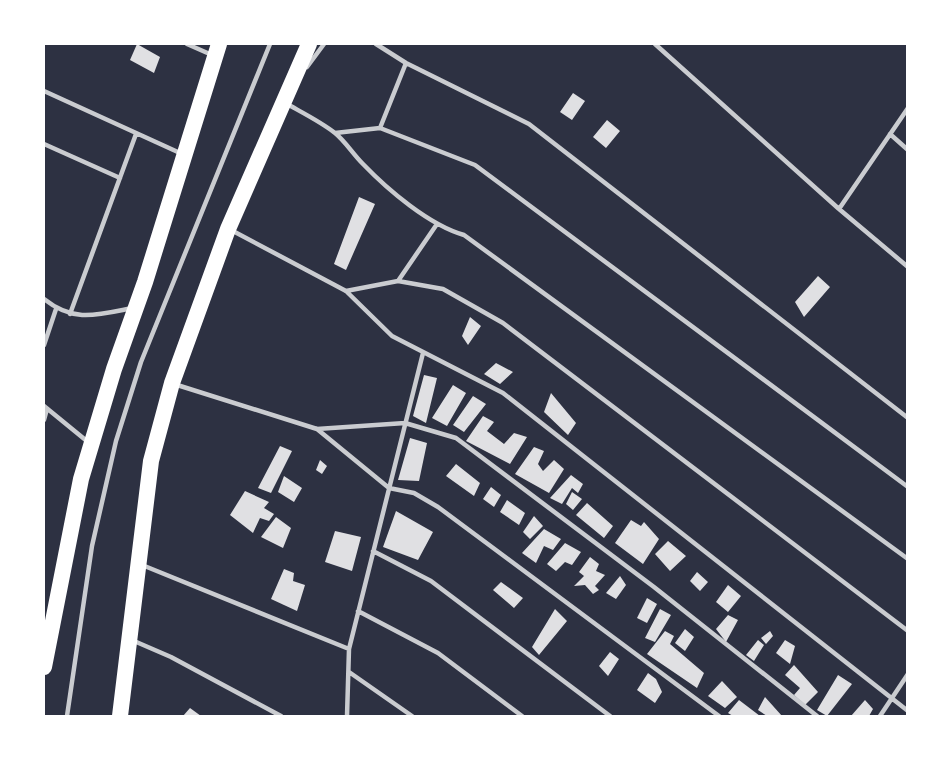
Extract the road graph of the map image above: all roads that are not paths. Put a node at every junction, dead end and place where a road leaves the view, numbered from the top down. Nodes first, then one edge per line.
1 (187, 44) edge
2 (270, 44) edge
3 (309, 44) edge
4 (324, 44) edge
5 (376, 44) edge
6 (655, 44) edge
7 (216, 50) edge
8 (406, 63) junction
9 (44, 91) edge
10 (283, 101) junction
11 (908, 108) edge
12 (380, 128) junction
13 (335, 133) junction
14 (136, 134) junction
15 (890, 134) junction
16 (44, 144) edge
17 (908, 150) edge
18 (185, 155) junction
19 (120, 178) junction
20 (839, 209) junction
21 (437, 224) junction
22 (228, 229) junction
23 (908, 267) edge
24 (398, 281) junction
25 (346, 291) junction
26 (44, 298) edge
27 (135, 308) junction
28 (56, 309) junction
29 (70, 314) junction
30 (44, 345) edge
31 (423, 353) junction
32 (172, 383) junction
33 (45, 407) edge
34 (908, 418) edge
35 (44, 420) edge
36 (405, 423) junction
37 (317, 429) junction
38 (91, 446) junction
39 (908, 487) edge
40 (389, 488) junction
41 (373, 551) junction
42 (908, 558) edge
43 (140, 564) junction
44 (358, 611) junction
45 (48, 627) edge
46 (908, 631) edge
47 (130, 639) junction
48 (350, 649) junction
49 (44, 667) edge
50 (349, 672) junction
51 (908, 674) edge
52 (892, 700) junction
53 (908, 711) edge
54 (67, 717) edge
55 (120, 717) edge
56 (280, 717) edge
57 (346, 717) edge
58 (412, 717) edge
59 (522, 717) edge
60 (610, 717) edge
61 (719, 717) edge
62 (817, 717) edge
63 (880, 717) edge

1 - 7 lane
2 - 54 lane
3 - 10 highway
4 - 10 lane
5 - 8 lane
6 - 20 lane
7 - 18 highway
8 - 12 lane
8 - 34 lane
9 - 14 lane
10 - 13 lane
10 - 22 highway
11 - 15 lane
12 - 13 lane
12 - 39 lane
13 - 21 lane
14 - 18 lane
14 - 19 lane
15 - 17 lane
15 - 20 lane
16 - 19 lane
18 - 27 highway
19 - 29 lane
20 - 23 lane
21 - 24 lane
21 - 42 lane
22 - 25 lane
22 - 32 highway
24 - 25 lane
24 - 46 lane
25 - 31 lane
26 - 28 lane
27 - 29 lane
27 - 38 highway
28 - 29 lane
28 - 30 lane
31 - 36 lane
31 - 52 lane
32 - 37 lane
32 - 43 highway
33 - 35 lane
33 - 38 lane
36 - 37 lane
36 - 40 lane
36 - 62 lane
37 - 40 lane
38 - 45 highway
40 - 41 lane
40 - 61 lane
41 - 44 lane
41 - 60 lane
43 - 47 highway
43 - 48 lane
44 - 48 lane
44 - 59 lane
45 - 49 highway
47 - 55 highway
47 - 56 lane
48 - 50 lane
50 - 57 lane
50 - 58 lane
51 - 52 lane
52 - 53 lane
52 - 63 lane

